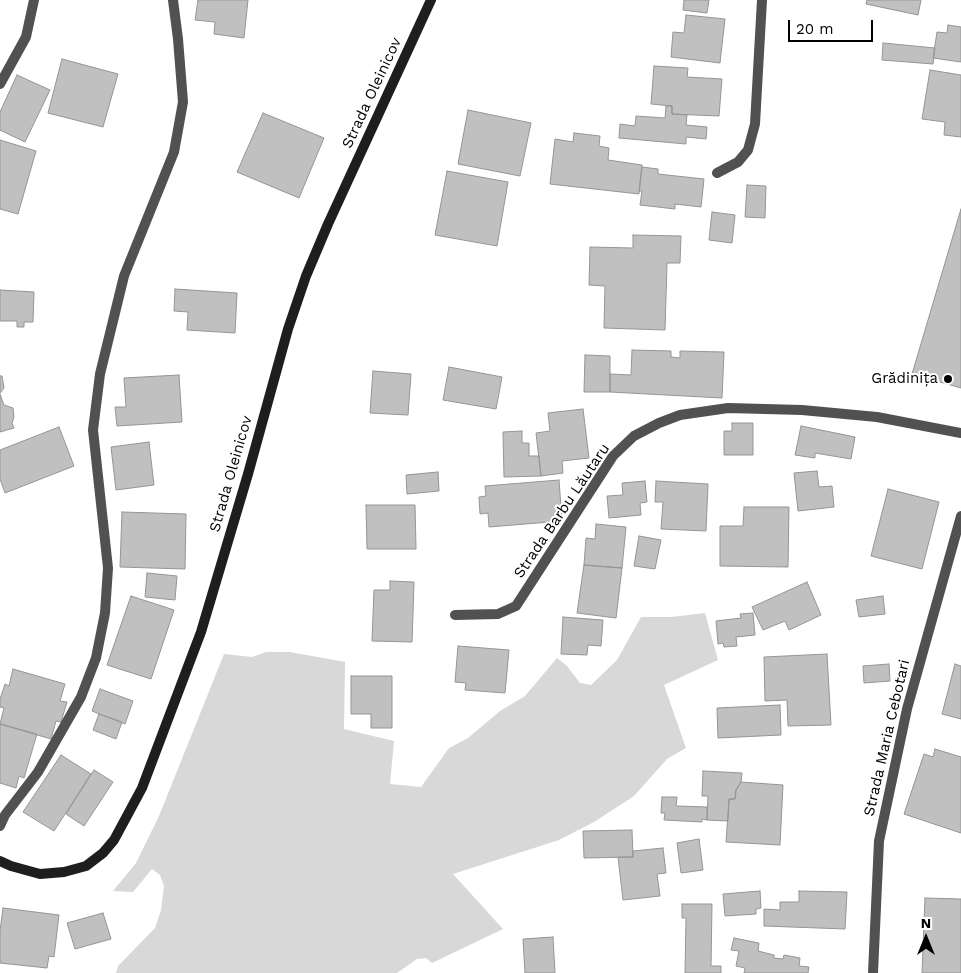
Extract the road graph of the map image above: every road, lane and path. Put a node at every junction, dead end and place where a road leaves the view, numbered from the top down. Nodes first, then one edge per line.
1 (34, 0) edge
2 (172, 0) edge
3 (431, 0) edge
4 (762, 0) edge
5 (0, 84) edge
6 (717, 173) dead end
7 (961, 433) edge
8 (961, 516) edge
9 (455, 615) dead end
10 (0, 826) edge
11 (0, 861) edge
12 (873, 973) edge

1 - 5 street
2 - 10 street
3 - 11 main road, Strada Oleinicov
4 - 6 street
7 - 9 street, Strada Barbu Lăutaru
8 - 12 street, Strada Maria Cebotari

